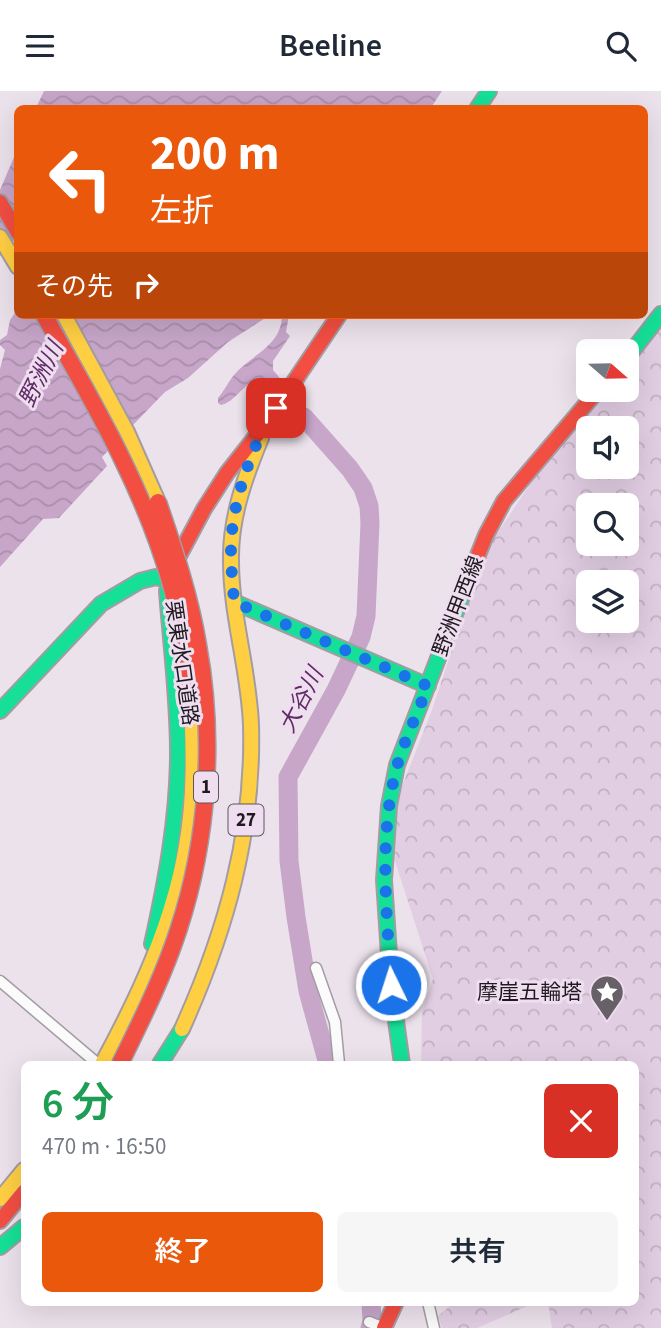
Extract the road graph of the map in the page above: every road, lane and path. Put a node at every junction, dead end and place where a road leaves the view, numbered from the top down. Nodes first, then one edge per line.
1 (0, 202) edge
2 (14, 226) edge
3 (0, 237) edge
4 (14, 260) edge
5 (661, 314) edge
6 (46, 319) edge
7 (66, 319) edge
8 (336, 319) edge
9 (639, 342) edge
10 (586, 403) edge
11 (272, 415) junction
12 (166, 580) junction
13 (234, 602) junction
14 (428, 686) junction
15 (0, 711) edge
16 (316, 968) dead end
17 (0, 981) edge
18 (141, 987) junction
19 (96, 1061) edge
20 (102, 1061) edge
21 (122, 1061) edge
22 (162, 1061) edge
23 (339, 1061) edge
24 (402, 1061) edge
25 (21, 1174) edge
26 (21, 1196) edge
27 (0, 1199) edge
28 (0, 1221) edge
29 (21, 1230) edge
30 (0, 1247) edge
31 (385, 1306) edge
32 (393, 1306) edge
33 (429, 1306) edge
34 (381, 1324) edge
35 (434, 1328) edge

1 - 2 main road
3 - 4 main road
5 - 9 main road
6 - 18 main road, 栗東水口道路 / 1, bridge
7 - 21 main road, 栗東水口道路 / 1, bridge
8 - 11 main road, 27
10 - 14 main road, 野洲甲西線
11 - 12 main road, 27
11 - 13 main road, 27
12 - 15 main road
12 - 18 main road
13 - 14 main road
13 - 22 main road, 27
14 - 24 main road, 野洲甲西線
16 - 23 street
17 - 19 street
18 - 20 main road, 栗東水口道路 / 1
25 - 27 main road
26 - 28 main road
29 - 30 main road
31 - 34 street
32 - 34 main road
33 - 35 street

